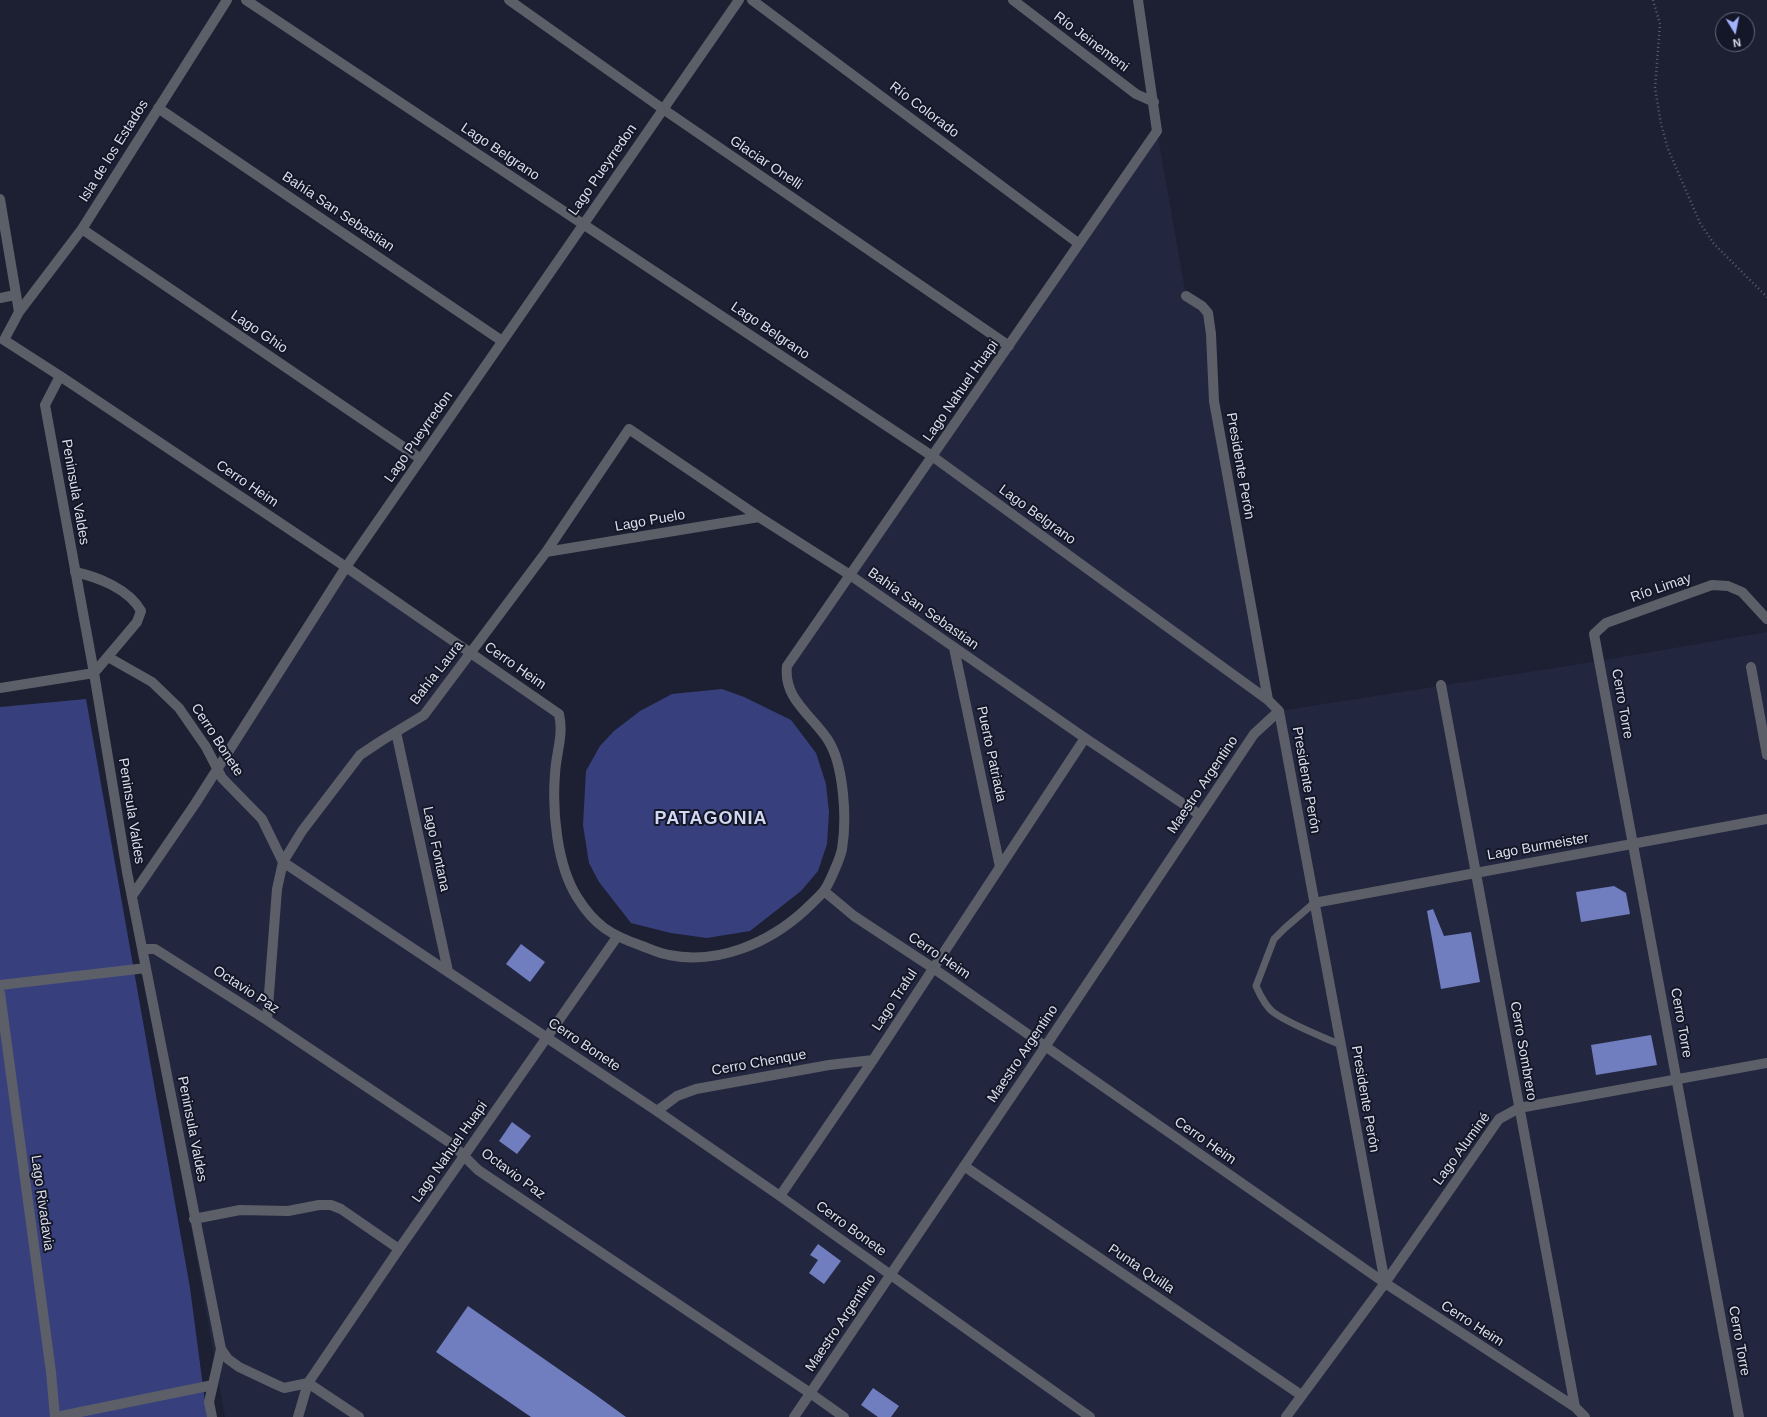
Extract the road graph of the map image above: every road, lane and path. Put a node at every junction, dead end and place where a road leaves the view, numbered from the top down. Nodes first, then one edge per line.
1 (227, 0) edge
2 (246, 0) edge
3 (509, 0) edge
4 (739, 0) edge
5 (752, 0) edge
6 (1013, 0) edge
7 (1138, 0) edge
8 (1653, 0) edge
9 (1154, 102) junction
10 (158, 108) junction
11 (662, 109) junction
12 (0, 198) edge
13 (584, 223) junction
14 (82, 229) junction
15 (1078, 243) junction
16 (15, 295) junction
17 (1186, 296) dead end
18 (1767, 297) edge
19 (0, 298) edge
20 (19, 312) junction
21 (1, 340) edge
22 (502, 341) junction
23 (1009, 346) junction
24 (60, 376) junction
25 (629, 429) joint
26 (932, 456) junction
27 (421, 459) junction
28 (759, 516) junction
29 (546, 552) junction
30 (346, 567) junction
31 (75, 572) junction
32 (850, 575) junction
33 (1767, 619) edge
34 (1594, 634) joint
35 (954, 648) junction
36 (471, 653) junction
37 (108, 657) junction
38 (787, 666) joint
39 (1751, 667) dead end
40 (94, 673) junction
41 (1441, 685) dead end
42 (0, 688) edge
43 (1268, 700) junction
44 (1279, 711) junction
45 (396, 732) junction
46 (1085, 738) junction
47 (1767, 755) edge
48 (217, 768) junction
49 (1200, 815) junction
50 (1767, 819) edge
51 (1633, 844) junction
52 (283, 862) junction
53 (1000, 866) junction
54 (1476, 873) junction
55 (824, 891) junction
56 (132, 896) junction
57 (1314, 903) junction
58 (617, 937) junction
59 (143, 950) junction
60 (146, 968) junction
61 (933, 968) junction
62 (448, 971) junction
63 (0, 985) edge
64 (0, 993) edge
65 (266, 1020) junction
66 (548, 1038) junction
67 (1340, 1044) junction
68 (1045, 1047) junction
69 (873, 1060) junction
70 (1767, 1063) edge
71 (1677, 1079) junction
72 (1519, 1108) junction
73 (657, 1111) junction
74 (465, 1156) junction
75 (964, 1166) junction
76 (780, 1196) junction
77 (194, 1219) junction
78 (399, 1249) junction
79 (890, 1274) junction
80 (1384, 1283) junction
81 (221, 1349) junction
82 (308, 1383) junction
83 (213, 1385) junction
84 (810, 1393) junction
85 (1301, 1395) junction
86 (1575, 1408) junction
87 (55, 1417) edge
88 (212, 1417) edge
89 (298, 1417) edge
90 (359, 1417) edge
91 (794, 1417) edge
92 (844, 1417) edge
93 (1090, 1417) edge
94 (1286, 1417) edge
95 (1585, 1417) edge
96 (1739, 1417) edge

1 - 10 street, Isla de los Estados
2 - 13 street, Lago Belgrano
3 - 11 street, Glaciar Onelli
4 - 11 street, Lago Pueyrredon
5 - 15 street, Río Colorado
6 - 9 street, Río Jeinemeni
7 - 9 street
8 - 18 path
9 - 15 street, Lago Nahuel Huapi
10 - 14 street, Isla de los Estados
10 - 22 street, Bahía San Sebastian
11 - 13 street, Lago Pueyrredon
11 - 23 street, Glaciar Onelli
12 - 16 street
13 - 22 street, Lago Pueyrredon
13 - 26 street, Lago Belgrano
14 - 20 street, Isla de los Estados
14 - 27 street, Lago Ghio
15 - 23 street, Lago Nahuel Huapi
16 - 19 street
16 - 20 street
17 - 43 street, Presidente Perón
20 - 21 street
21 - 24 street
22 - 27 street, Lago Pueyrredon
23 - 26 street, Lago Nahuel Huapi
24 - 30 street, Cerro Heim
24 - 31 street, Peninsula Valdes
25 - 28 street, Bahía San Sebastian
25 - 29 street, Bahía Laura
26 - 32 street, Lago Nahuel Huapi
26 - 43 street, Lago Belgrano
27 - 30 street, Lago Pueyrredon
28 - 29 street, Lago Puelo
28 - 32 street, Bahía San Sebastian
29 - 36 street, Bahía Laura
30 - 36 street, Cerro Heim
30 - 48 street, Lago Pueyrredon
31 - 37 street
31 - 40 street, Peninsula Valdes
32 - 35 street, Bahía San Sebastian
32 - 38 street, Lago Nahuel Huapi
33 - 34 street, Río Limay
34 - 51 street, Cerro Torre
35 - 46 street, Bahía San Sebastian
35 - 53 street, Puerto Patriada
36 - 45 street, Bahía Laura
36 - 58 street, Cerro Heim
37 - 40 street
37 - 48 street, Cerro Bonete
38 - 55 street, Cerro Heim
39 - 47 street
40 - 42 street
40 - 56 street, Peninsula Valdes
41 - 54 street, Cerro Sombrero
43 - 44 street, Presidente Perón
44 - 49 street, Maestro Argentino
44 - 57 street, Presidente Perón
45 - 52 street, Bahía Laura
45 - 62 street, Lago Fontana
46 - 49 street, Bahía San Sebastian
46 - 53 street, Lago Traful
48 - 52 street, Cerro Bonete
48 - 56 street, Lago Pueyrredon
49 - 68 street, Maestro Argentino
50 - 51 street, Lago Burmeister
51 - 54 street, Lago Burmeister
51 - 71 street, Cerro Torre
52 - 62 street, Cerro Bonete
52 - 65 street, Bahía Laura
53 - 61 street, Lago Traful
54 - 57 street, Lago Burmeister
54 - 72 street, Cerro Sombrero
55 - 58 street, Cerro Heim
55 - 61 street, Cerro Heim
56 - 59 street, Peninsula Valdes
57 - 67 street, Presidente Perón
57 - 67 lane
58 - 66 street, Lago Nahuel Huapi
59 - 60 street, Peninsula Valdes
59 - 65 street, Octavio Paz
60 - 63 street
60 - 77 street, Peninsula Valdes
61 - 68 street, Cerro Heim
61 - 69 street, Lago Traful
62 - 66 street, Cerro Bonete
64 - 87 street, Lago Rivadavia
65 - 74 street, Octavio Paz
66 - 73 street, Cerro Bonete
66 - 74 street, Lago Nahuel Huapi
67 - 80 street, Presidente Perón
68 - 75 street, Maestro Argentino
68 - 80 street, Cerro Heim
69 - 73 street, Cerro Chenque
69 - 76 street, Lago Traful
70 - 71 street, Lago Aluminé
71 - 72 street, Lago Aluminé
71 - 96 street, Cerro Torre
72 - 80 street, Lago Aluminé
72 - 86 street, Cerro Sombrero
73 - 76 street, Cerro Bonete
74 - 78 street, Lago Nahuel Huapi
74 - 84 street, Octavio Paz
75 - 79 street, Maestro Argentino
75 - 85 street, Punta Quilla
76 - 79 street, Cerro Bonete
77 - 78 street
77 - 81 street, Peninsula Valdes
78 - 82 street, Lago Nahuel Huapi
79 - 84 street, Maestro Argentino
79 - 93 street, Cerro Bonete
80 - 85 street, Lago Aluminé
80 - 86 street, Cerro Heim
81 - 82 street
81 - 83 street, Peninsula Valdes
82 - 89 street
82 - 90 street
83 - 87 street
83 - 88 street, Peninsula Valdes
84 - 91 street, Maestro Argentino
84 - 92 street, Octavio Paz
85 - 94 street, Lago Aluminé
86 - 95 street

